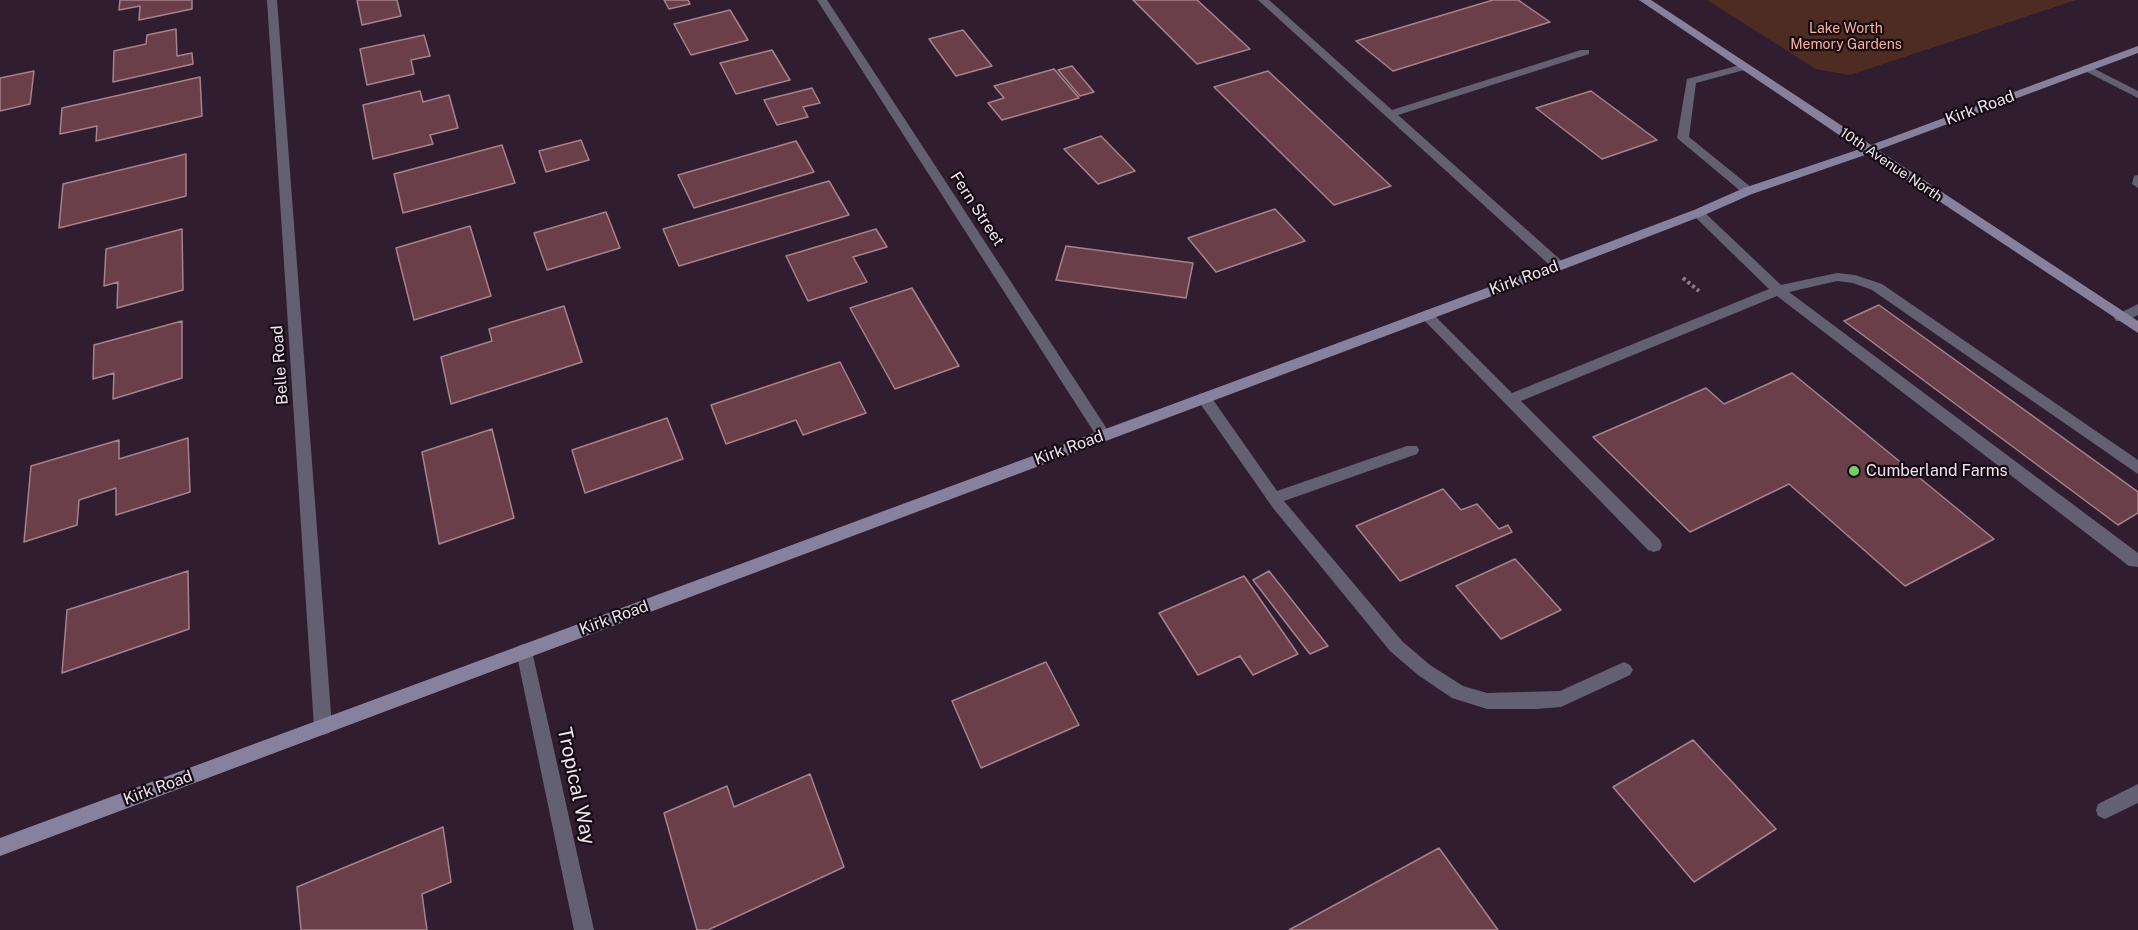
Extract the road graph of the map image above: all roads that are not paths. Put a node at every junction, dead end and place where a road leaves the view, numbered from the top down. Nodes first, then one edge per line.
1 (272, 0) edge
2 (822, 0) edge
3 (1263, 0) edge
4 (1644, 0) edge
5 (2138, 49) edge
6 (1585, 52) dead end
7 (1744, 67) junction
8 (2087, 68) junction
9 (2138, 95) edge
10 (1390, 114) junction
11 (1868, 150) junction
12 (2138, 179) edge
13 (2138, 184) edge
14 (1748, 191) junction
15 (1698, 213) junction
16 (1559, 266) junction
17 (1778, 290) junction
18 (2138, 309) edge
19 (1426, 315) junction
20 (2121, 318) junction
21 (2138, 328) edge
22 (1204, 398) junction
23 (1510, 400) junction
24 (1104, 436) junction
25 (1412, 450) dead end
26 (2138, 468) edge
27 (1274, 498) junction
28 (1654, 545) dead end
29 (2138, 560) edge
30 (524, 651) junction
31 (1624, 670) dead end
32 (323, 727) junction
33 (2138, 793) edge
34 (2105, 810) dead end
35 (0, 847) edge
36 (584, 930) edge

1 - 32 street, Belle Road
2 - 24 street, Fern Street
3 - 10 street
4 - 7 street, 10th Avenue North
5 - 8 street, Kirk Road
6 - 10 street
7 - 11 street, 10th Avenue North
7 - 14 street
8 - 9 street
8 - 11 street, Kirk Road
10 - 16 street
11 - 14 street, Kirk Road
11 - 20 street, 10th Avenue North
12 - 13 street
14 - 15 street, Kirk Road
15 - 16 street, Kirk Road
15 - 17 street
16 - 19 street, Kirk Road
17 - 23 street
17 - 26 street
17 - 29 street
18 - 20 street
19 - 22 street, Kirk Road
19 - 23 street
20 - 21 street, 10th Avenue North
22 - 24 street, Kirk Road
22 - 27 street
23 - 28 street
24 - 30 street, Kirk Road
25 - 27 street
27 - 31 street
30 - 32 street, Kirk Road
30 - 36 street, Tropical Way
32 - 35 street, Kirk Road
33 - 34 street

